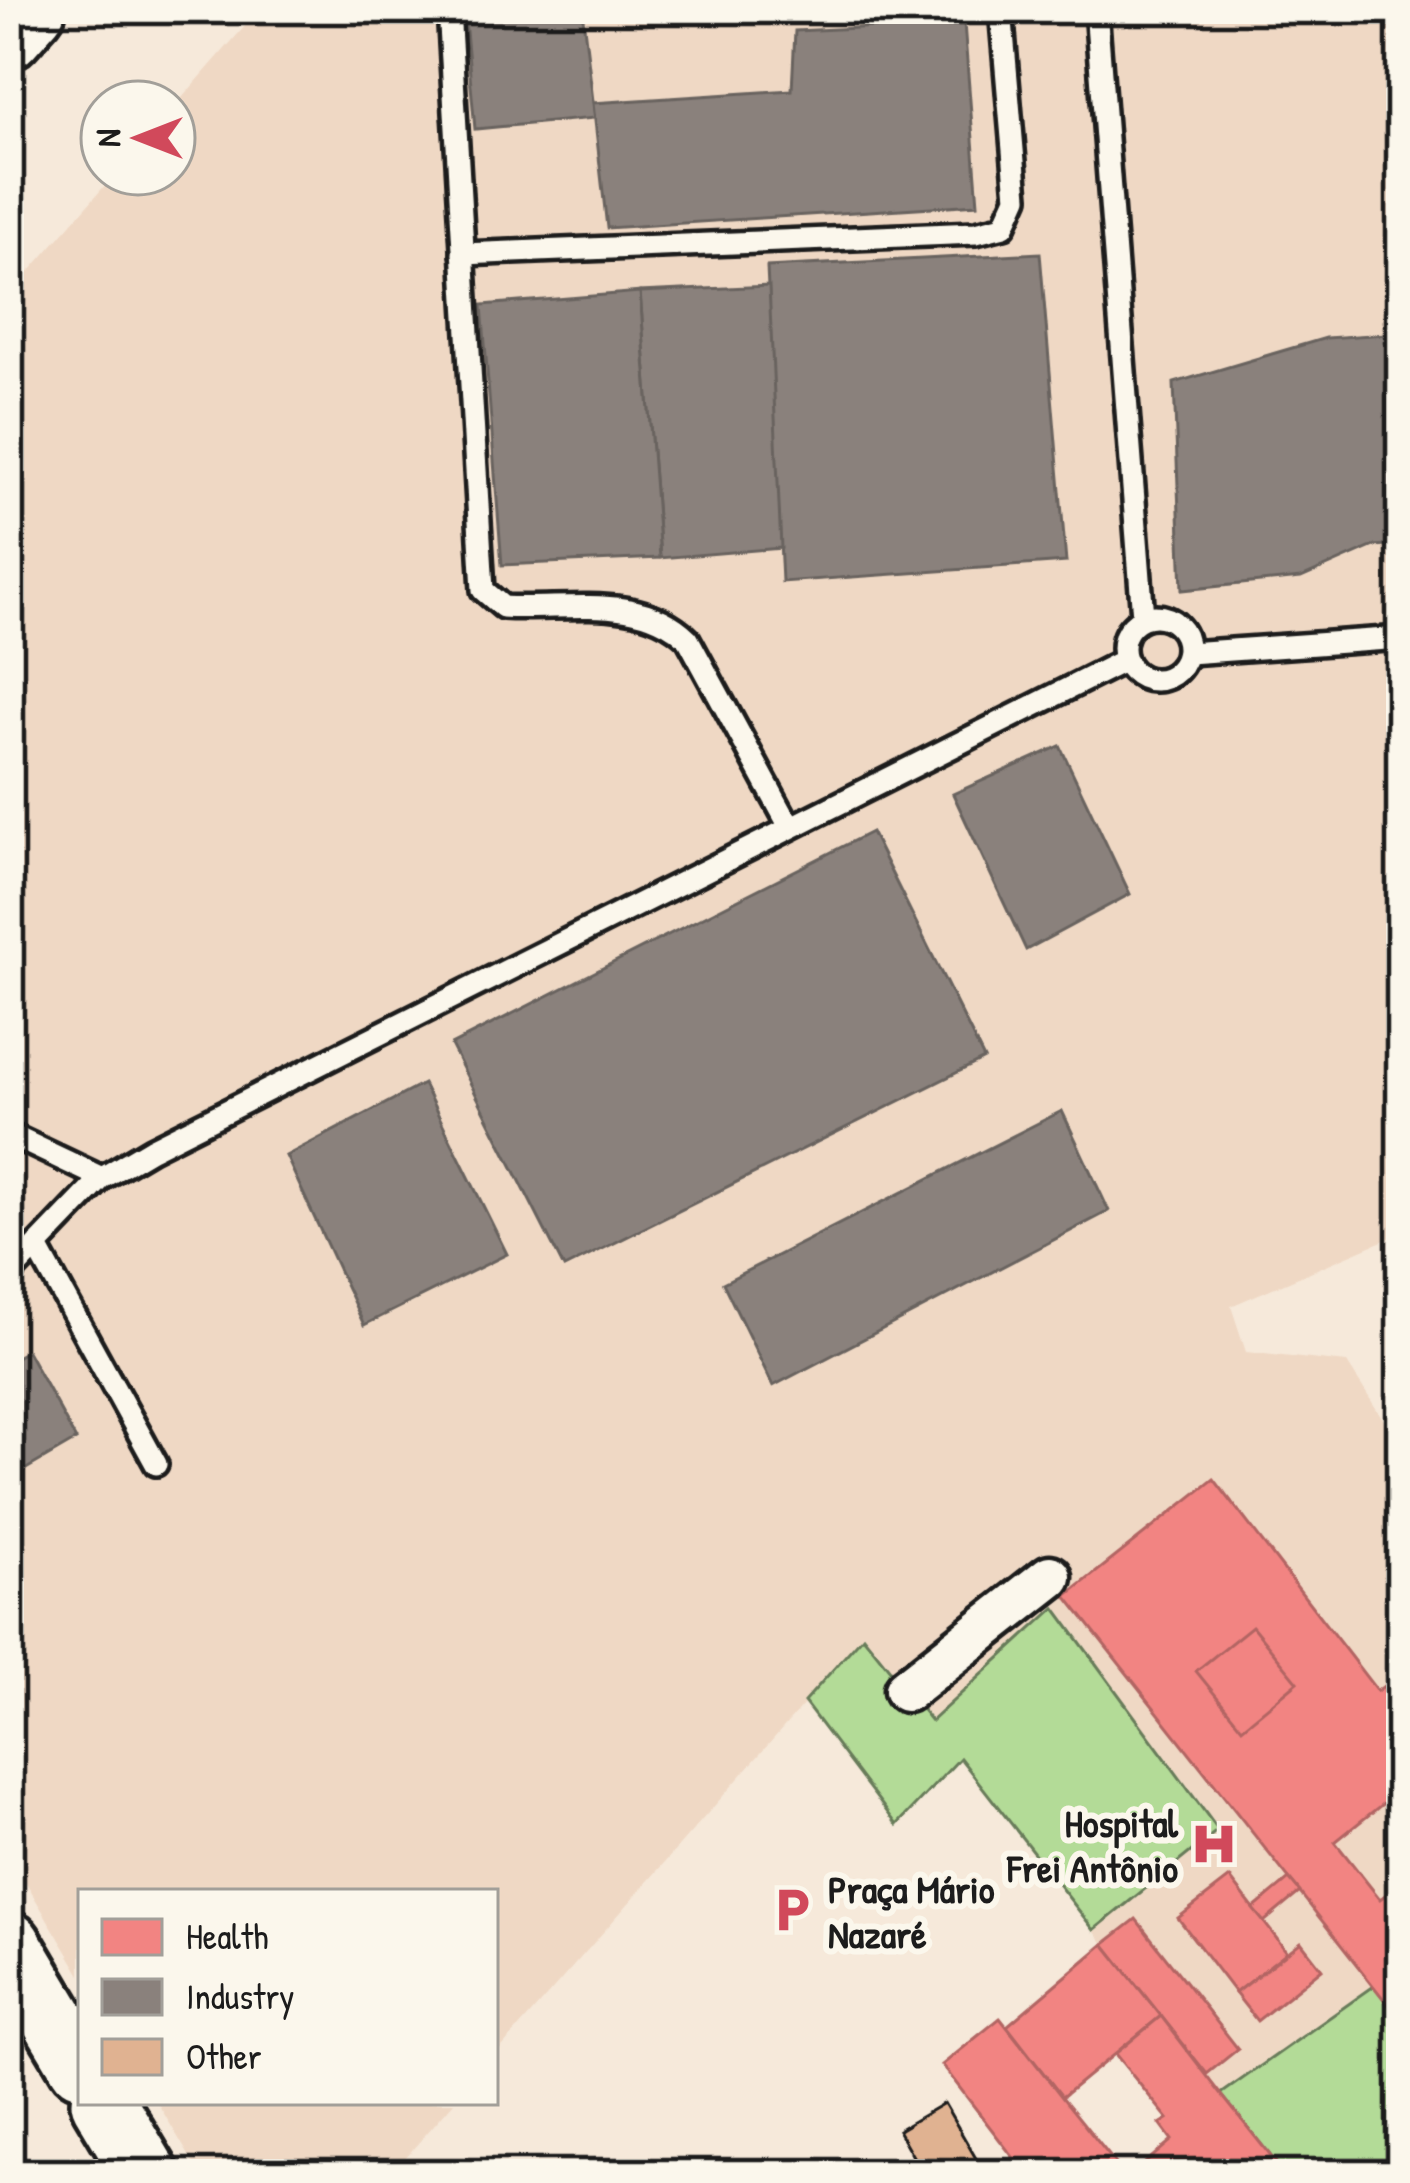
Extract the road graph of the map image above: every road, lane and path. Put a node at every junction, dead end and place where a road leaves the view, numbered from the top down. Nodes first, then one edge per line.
1 (33, 9) edge
2 (449, 9) edge
3 (1001, 9) edge
4 (1096, 9) edge
5 (9, 36) edge
6 (463, 254) junction
7 (1143, 617) junction
8 (1401, 638) edge
9 (1188, 652) junction
10 (1125, 659) junction
11 (790, 827) junction
12 (9, 1134) edge
13 (102, 1178) junction
14 (38, 1247) junction
15 (9, 1275) edge
16 (156, 1464) dead end
17 (1050, 1576) dead end
18 (906, 1690) dead end
19 (9, 1944) edge
20 (78, 2060) edge

1 - 5 street
2 - 6 lane
3 - 6 lane
4 - 7 lane
6 - 11 lane
7 - 9 lane
7 - 10 lane
8 - 9 lane
9 - 10 lane
10 - 11 lane
11 - 13 lane
12 - 13 lane
13 - 14 lane
14 - 15 lane
14 - 16 lane
17 - 18 street
19 - 20 street

